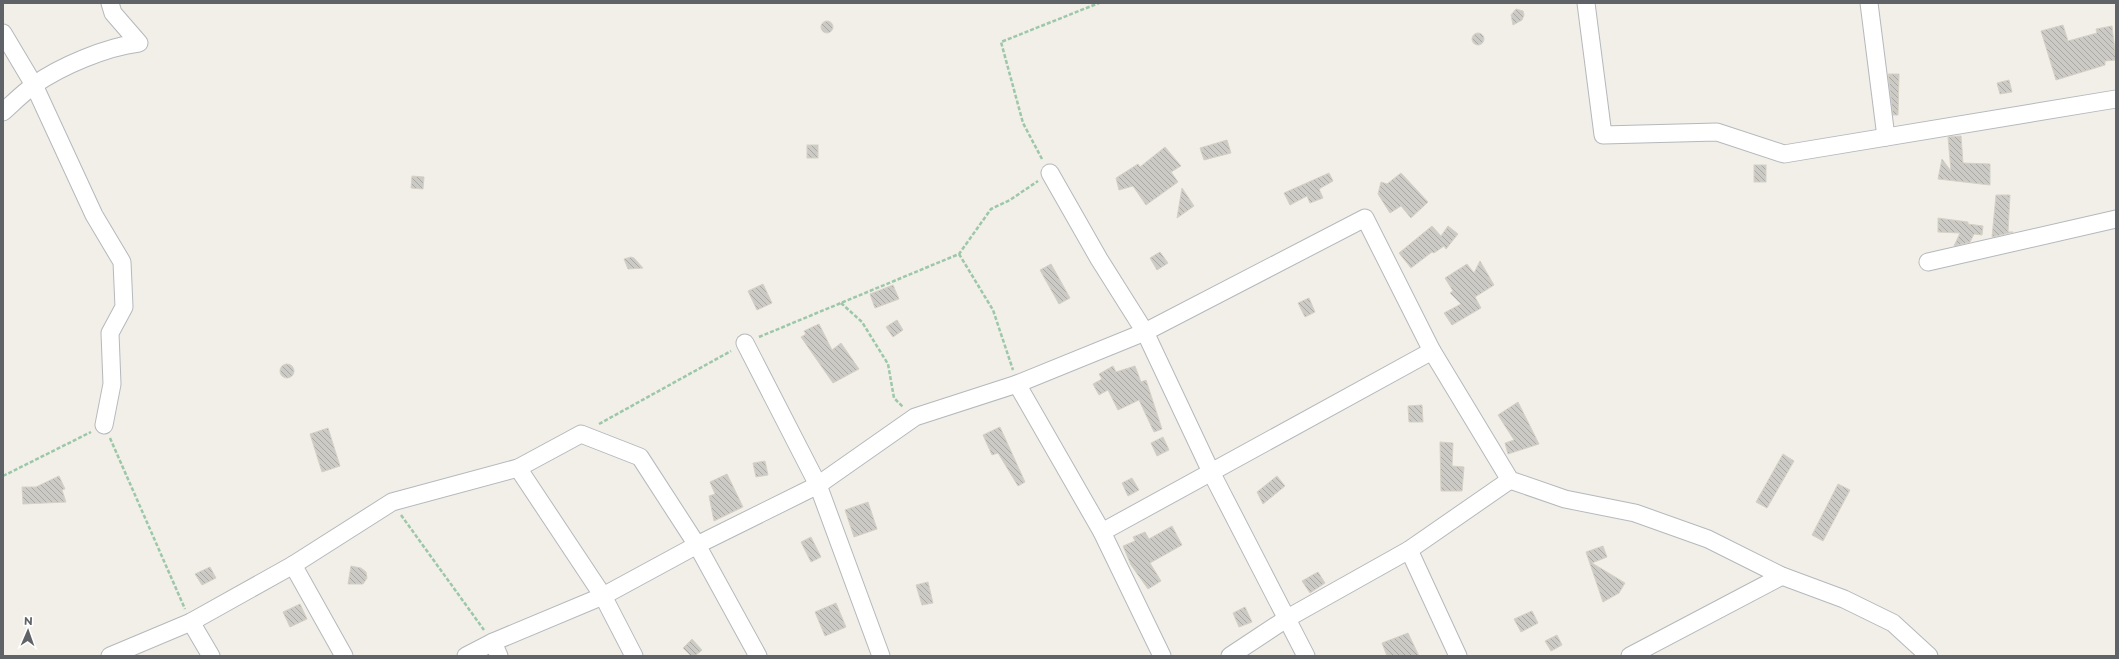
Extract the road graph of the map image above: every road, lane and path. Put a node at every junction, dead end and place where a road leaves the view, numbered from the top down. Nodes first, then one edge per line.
1 (110, 3) edge
2 (1099, 3) edge
3 (1586, 3) edge
4 (1869, 3) edge
5 (3, 33) edge
6 (34, 85) junction
7 (2116, 99) edge
8 (3, 112) edge
9 (1886, 137) junction
10 (1050, 173) junction
11 (2116, 219) edge
12 (959, 254) junction
13 (1928, 262) dead end
14 (841, 303) junction
15 (1146, 332) junction
16 (745, 343) junction
17 (1432, 351) junction
18 (1017, 384) junction
19 (915, 417) junction
20 (104, 425) junction
21 (581, 434) junction
22 (518, 468) junction
23 (1211, 472) junction
24 (3, 476) edge
25 (1510, 480) junction
26 (818, 485) junction
27 (392, 502) junction
28 (1102, 532) junction
29 (697, 545) junction
30 (1409, 550) junction
31 (292, 565) junction
32 (1782, 576) junction
33 (603, 596) junction
34 (1286, 619) junction
35 (191, 622) junction
36 (496, 649) edge
37 (110, 656) edge
38 (210, 656) edge
39 (344, 656) edge
40 (466, 656) edge
41 (634, 656) edge
42 (758, 656) edge
43 (881, 656) edge
44 (1162, 656) edge
45 (1230, 656) edge
46 (1306, 656) edge
47 (1458, 656) edge
48 (1630, 656) edge
49 (1929, 656) edge

1 - 6 street
2 - 10 path
3 - 9 street
4 - 9 street
5 - 6 street
6 - 8 street
6 - 20 street
7 - 9 street
10 - 12 path
10 - 15 street
11 - 13 street
12 - 14 path
12 - 18 path
14 - 16 path
14 - 19 path
15 - 17 street
15 - 18 street
15 - 23 street
16 - 21 path
16 - 26 street
17 - 23 street
17 - 25 street
18 - 19 street
18 - 28 street
19 - 26 street
20 - 24 path
20 - 35 path
21 - 22 street
21 - 29 street
22 - 27 street
22 - 33 street
23 - 28 street
23 - 34 street
25 - 30 street
25 - 32 street
26 - 29 street
26 - 43 street
27 - 31 street
27 - 36 path
28 - 44 street
29 - 33 street
29 - 42 street
30 - 34 street
30 - 47 street
31 - 35 street
31 - 39 street
32 - 48 street
32 - 49 street
33 - 36 street
33 - 41 street
34 - 45 street
34 - 46 street
35 - 37 street
35 - 38 street
36 - 40 street

